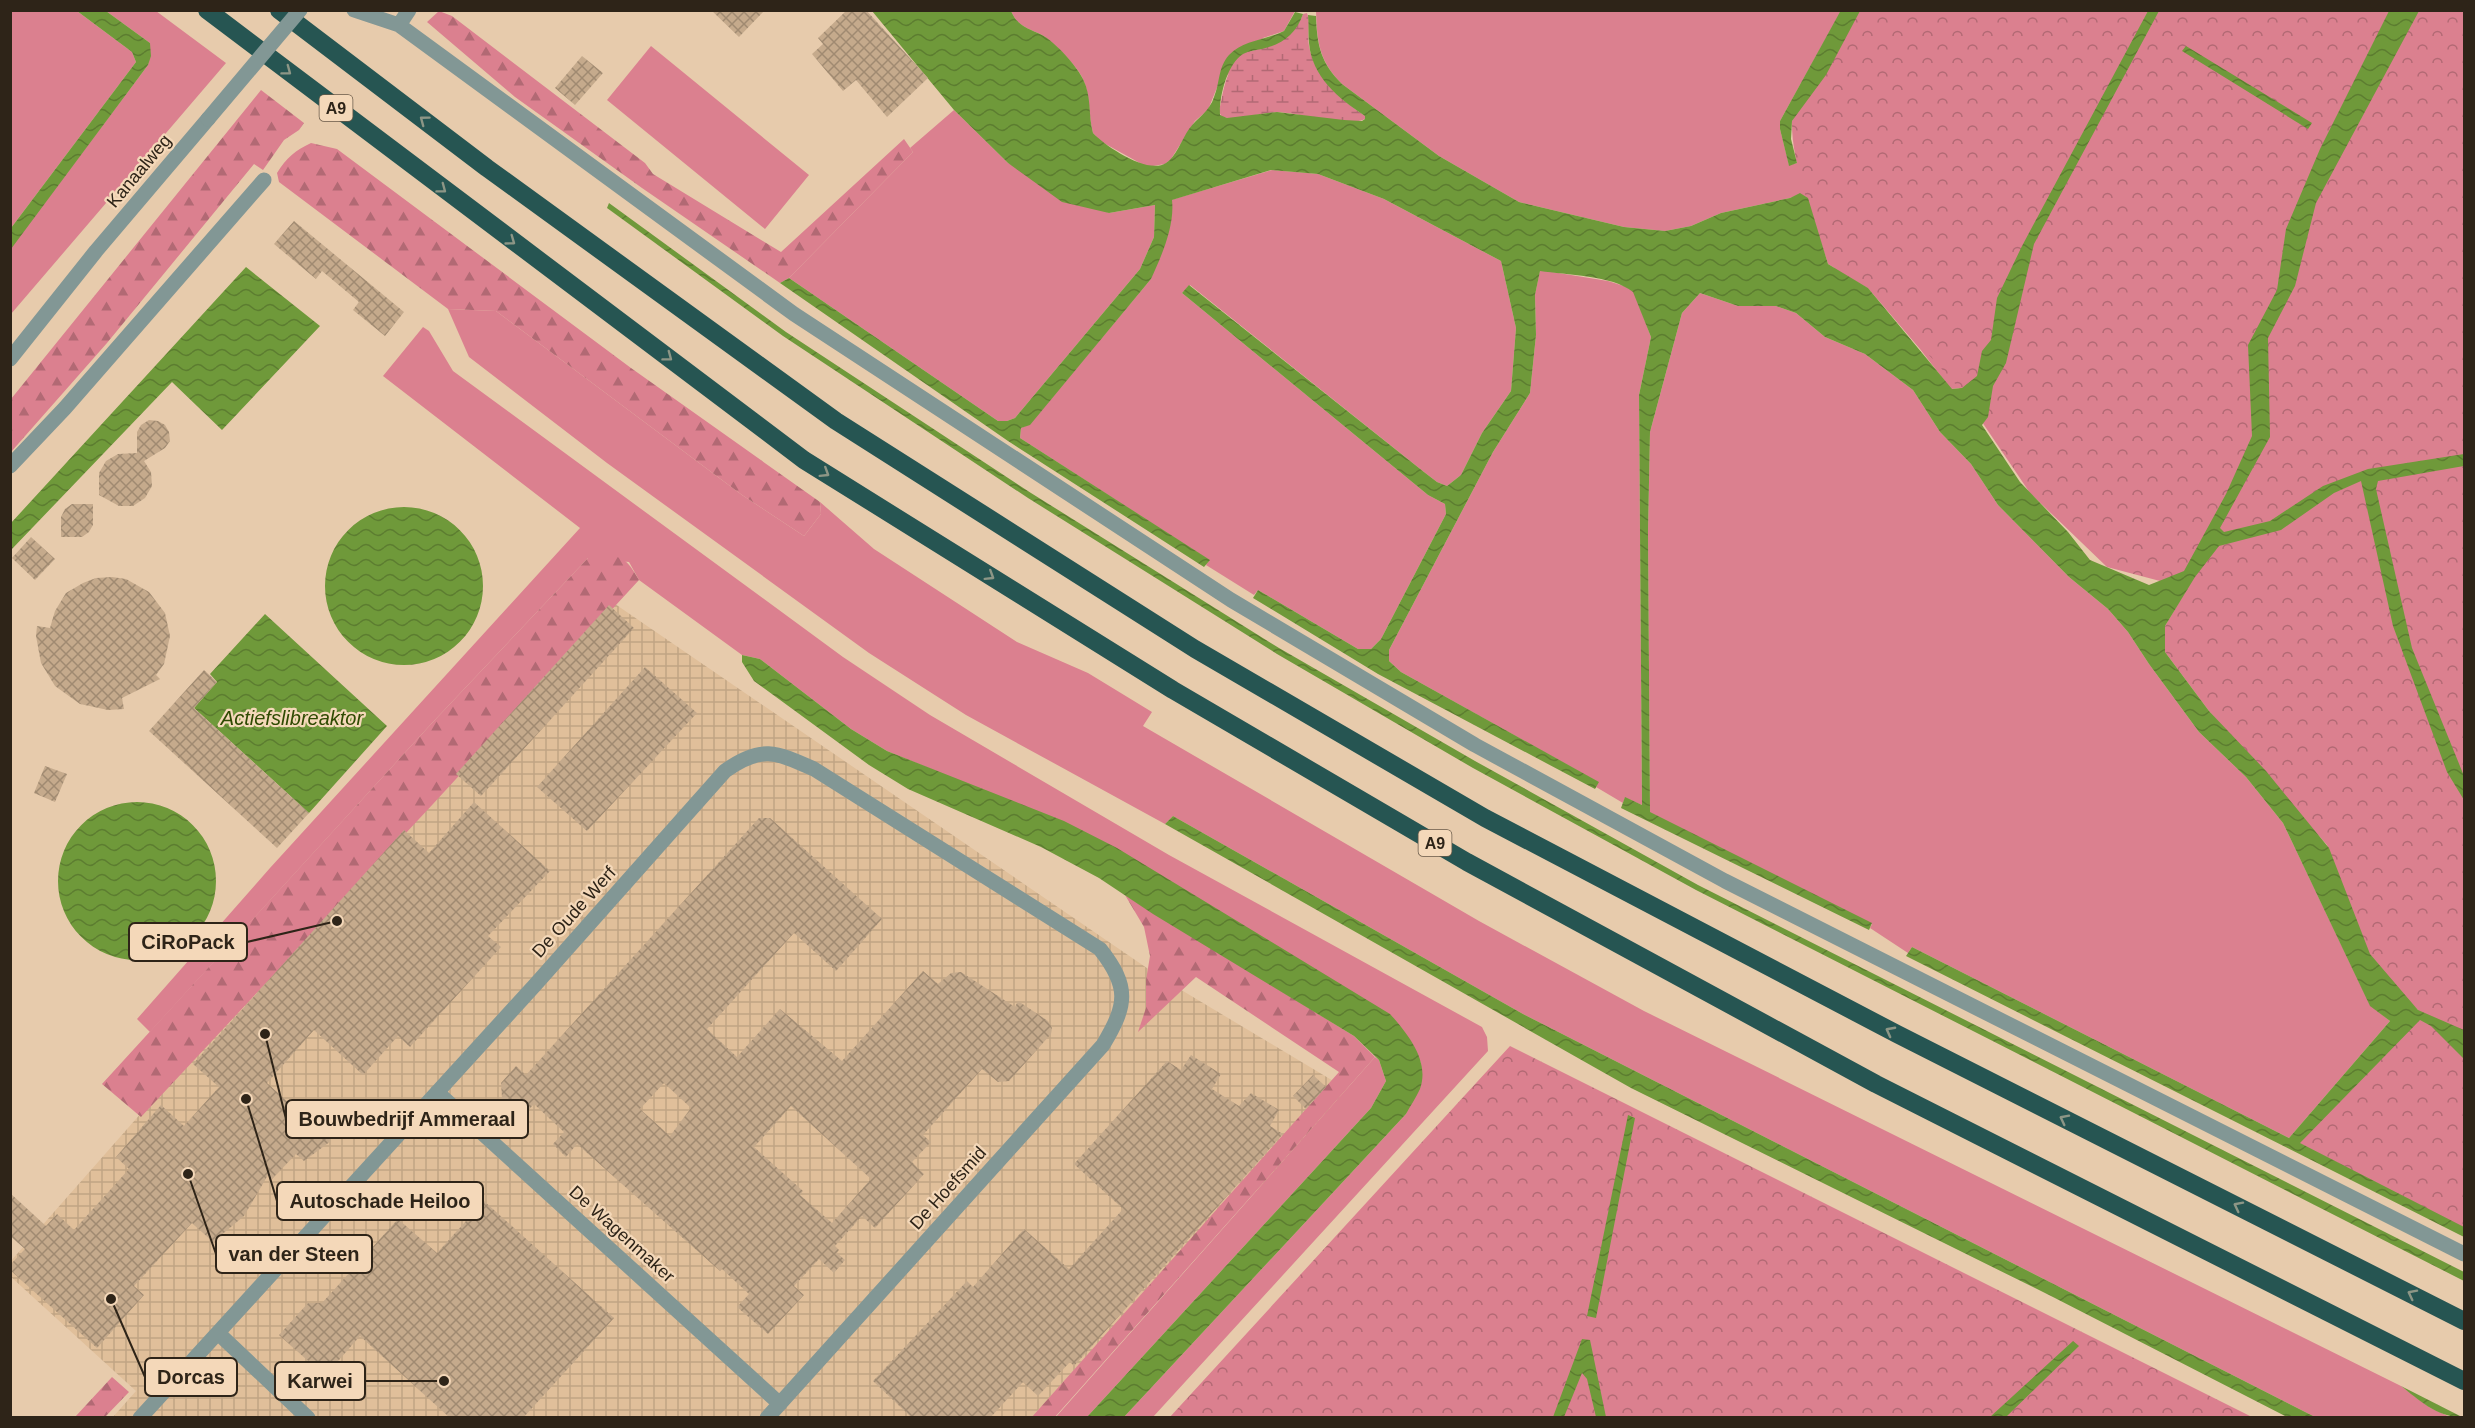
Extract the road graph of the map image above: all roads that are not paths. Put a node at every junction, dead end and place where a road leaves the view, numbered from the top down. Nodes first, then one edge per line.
1 (207, 10) edge
2 (279, 10) edge
3 (300, 10) edge
4 (354, 10) edge
5 (409, 10) edge
6 (399, 25) junction
7 (264, 180) dead end
8 (10, 360) edge
9 (10, 466) edge
10 (1116, 969) joint
11 (438, 1092) junction
12 (2464, 1254) edge
13 (2464, 1321) edge
14 (218, 1333) junction
15 (2464, 1381) edge
16 (780, 1404) junction
17 (140, 1418) edge
18 (308, 1418) edge
19 (767, 1418) edge

1 -> 15 highway, A9
13 -> 2 highway, A9
3 - 8 street, Kanaalweg, bridge
4 - 6 street
5 - 6 street
6 - 12 street
7 - 9 street
10 - 11 street, De Oude Werf
10 - 16 street, De Hoefsmid
11 - 14 street, De Oude Werf
11 - 16 street, De Wagenmaker
14 - 17 street, De Oude Werf
14 - 18 street
16 - 19 street, De Hoefsmid

